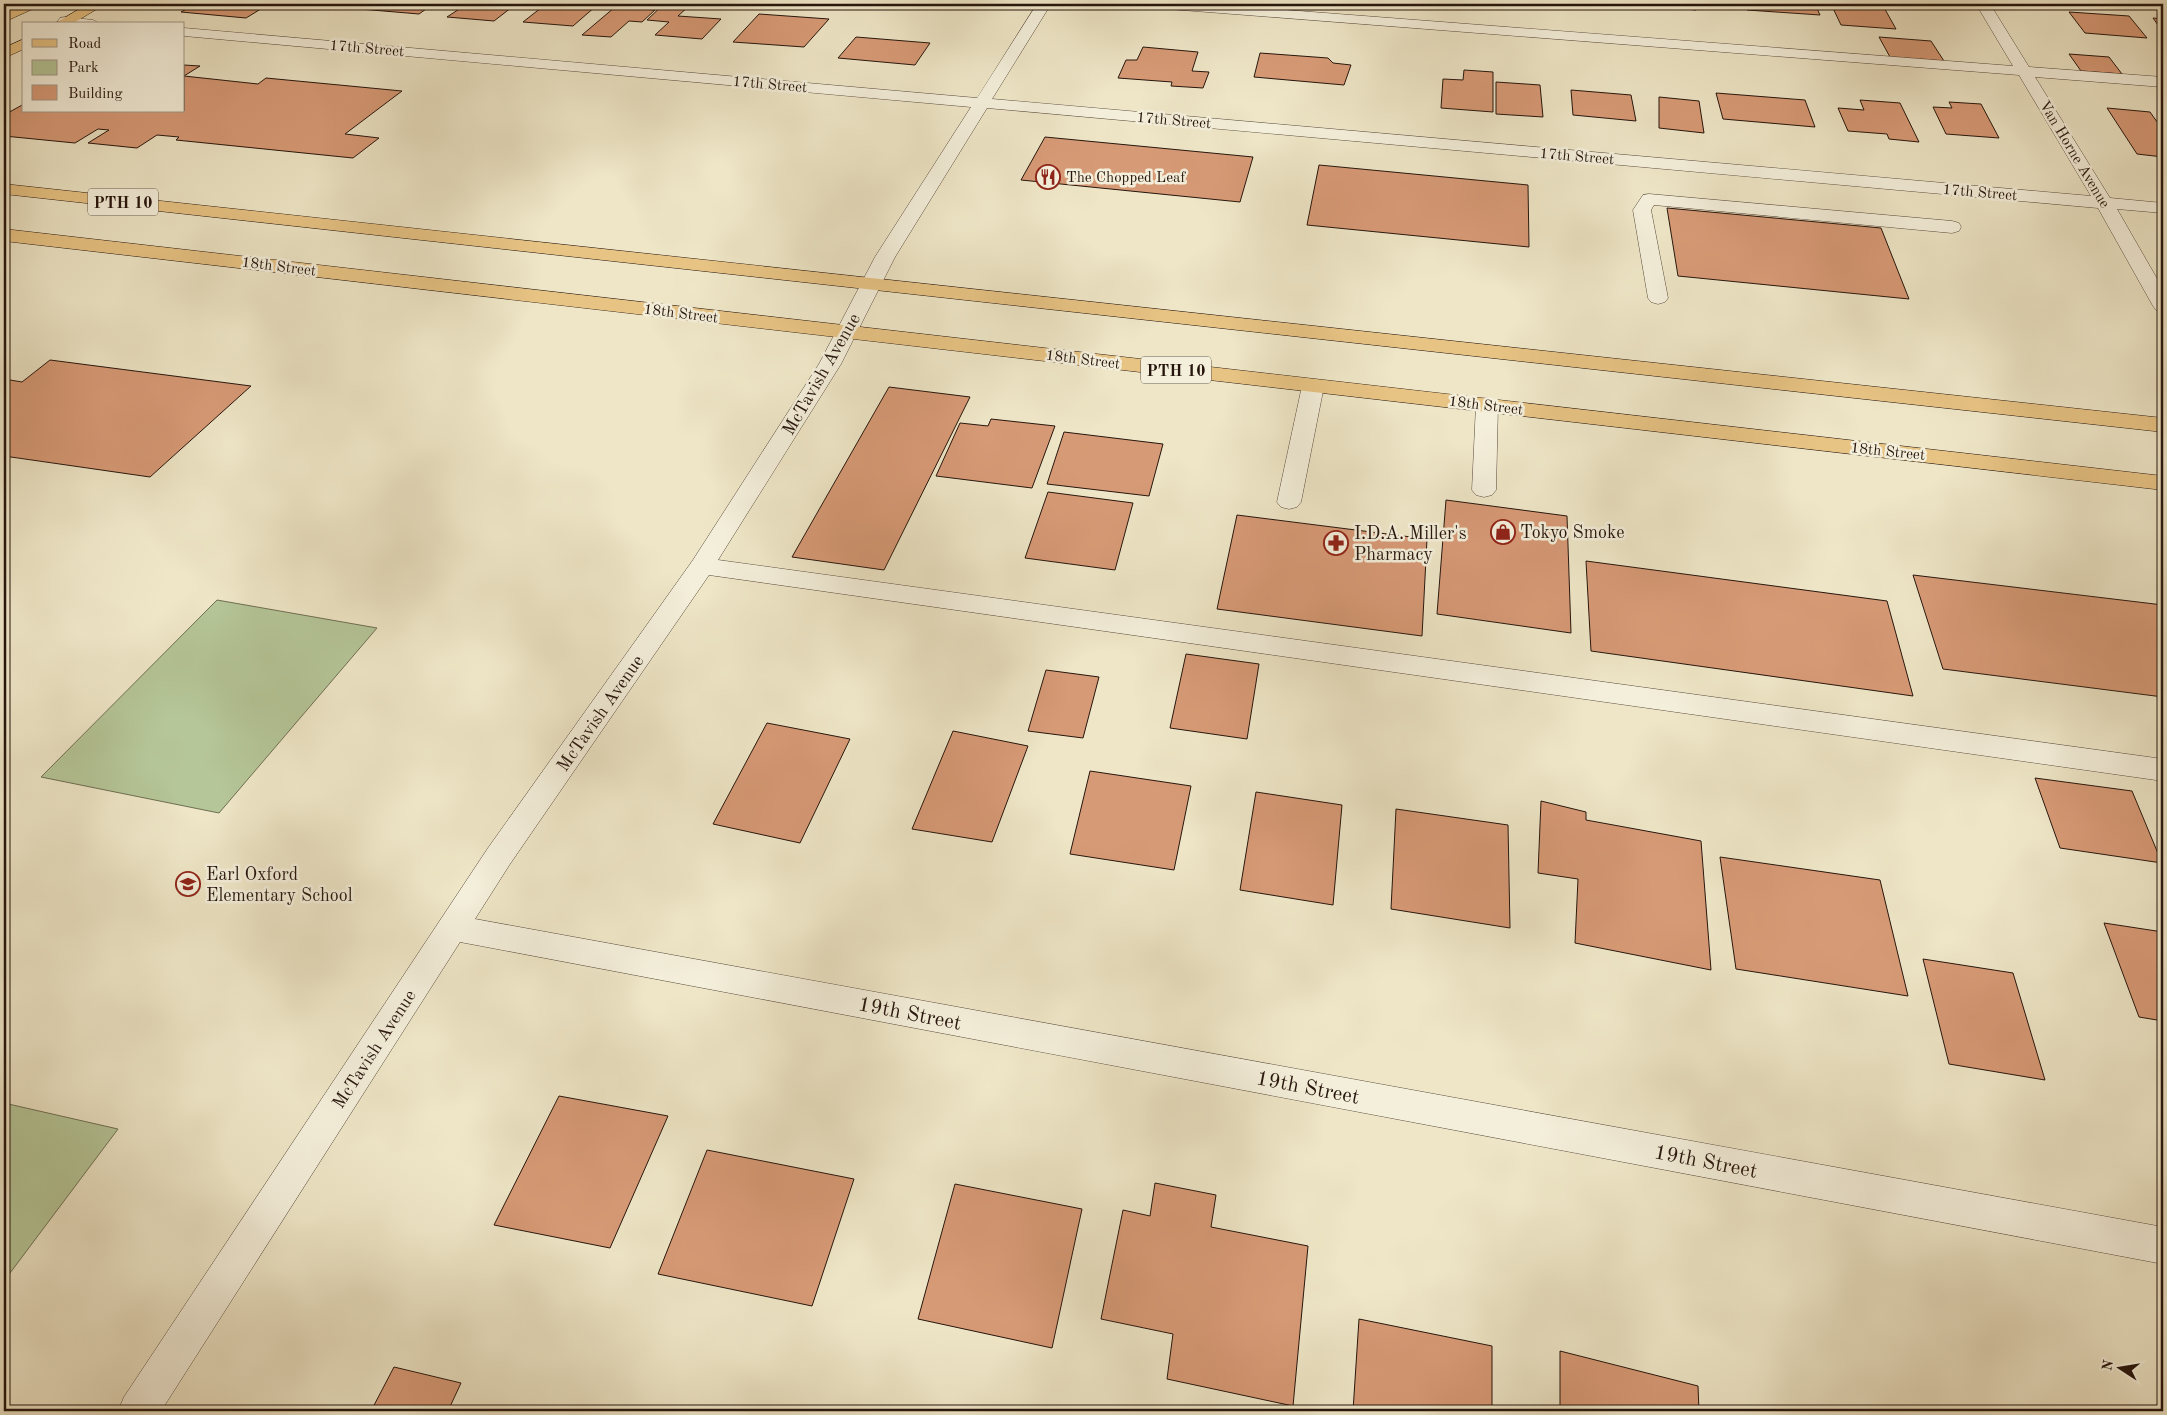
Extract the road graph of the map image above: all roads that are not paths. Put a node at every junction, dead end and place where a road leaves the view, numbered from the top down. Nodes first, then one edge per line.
1 (20, 4) edge
2 (32, 4) edge
3 (98, 4) edge
4 (1044, 4) edge
5 (1156, 4) edge
6 (1983, 4) edge
7 (5, 14) edge
8 (63, 22) edge
9 (185, 32) edge
10 (22, 44) edge
11 (5, 53) edge
12 (2024, 71) junction
13 (2163, 82) edge
14 (981, 102) junction
15 (108, 183) dead end
16 (4, 189) edge
17 (2104, 203) junction
18 (2163, 208) edge
19 (243, 216) junction
20 (1952, 227) dead end
21 (4, 235) edge
22 (189, 256) junction
23 (46, 258) dead end
24 (872, 284) junction
25 (1658, 298) dead end
26 (2163, 306) edge
27 (847, 333) junction
28 (1313, 386) junction
29 (1487, 405) junction
30 (2163, 425) edge
31 (2163, 482) edge
32 (1484, 490) dead end
33 (1290, 502) dead end
34 (702, 566) junction
35 (2163, 770) edge
36 (453, 928) junction
37 (2163, 1246) edge
38 (138, 1411) edge

1 - 7 main road
2 - 7 main road
3 - 8 main road
4 - 14 street, McTavish Avenue
5 - 12 street
6 - 12 street, Van Horne Avenue
9 - 14 street, 17th Street
10 - 11 main road
12 - 13 street
12 - 17 street, Van Horne Avenue
14 - 17 street, 17th Street
14 - 24 street, McTavish Avenue
15 - 19 main road
16 - 19 main road, PTH 10
17 - 18 street, 17th Street
17 - 26 street, Van Horne Avenue
19 - 24 main road, PTH 10
20 - 25 street
21 - 22 main road, 18th Street / PTH 10
22 - 23 main road
22 - 27 main road, 18th Street / PTH 10
24 - 27 street, McTavish Avenue
24 - 30 main road, PTH 10
27 - 28 main road, 18th Street / PTH 10
27 - 34 street, McTavish Avenue
28 - 29 main road, 18th Street / PTH 10
28 - 33 street
29 - 31 main road, 18th Street / PTH 10
29 - 32 street
34 - 35 street
34 - 36 street, McTavish Avenue
36 - 37 street, 19th Street
36 - 38 street, McTavish Avenue

